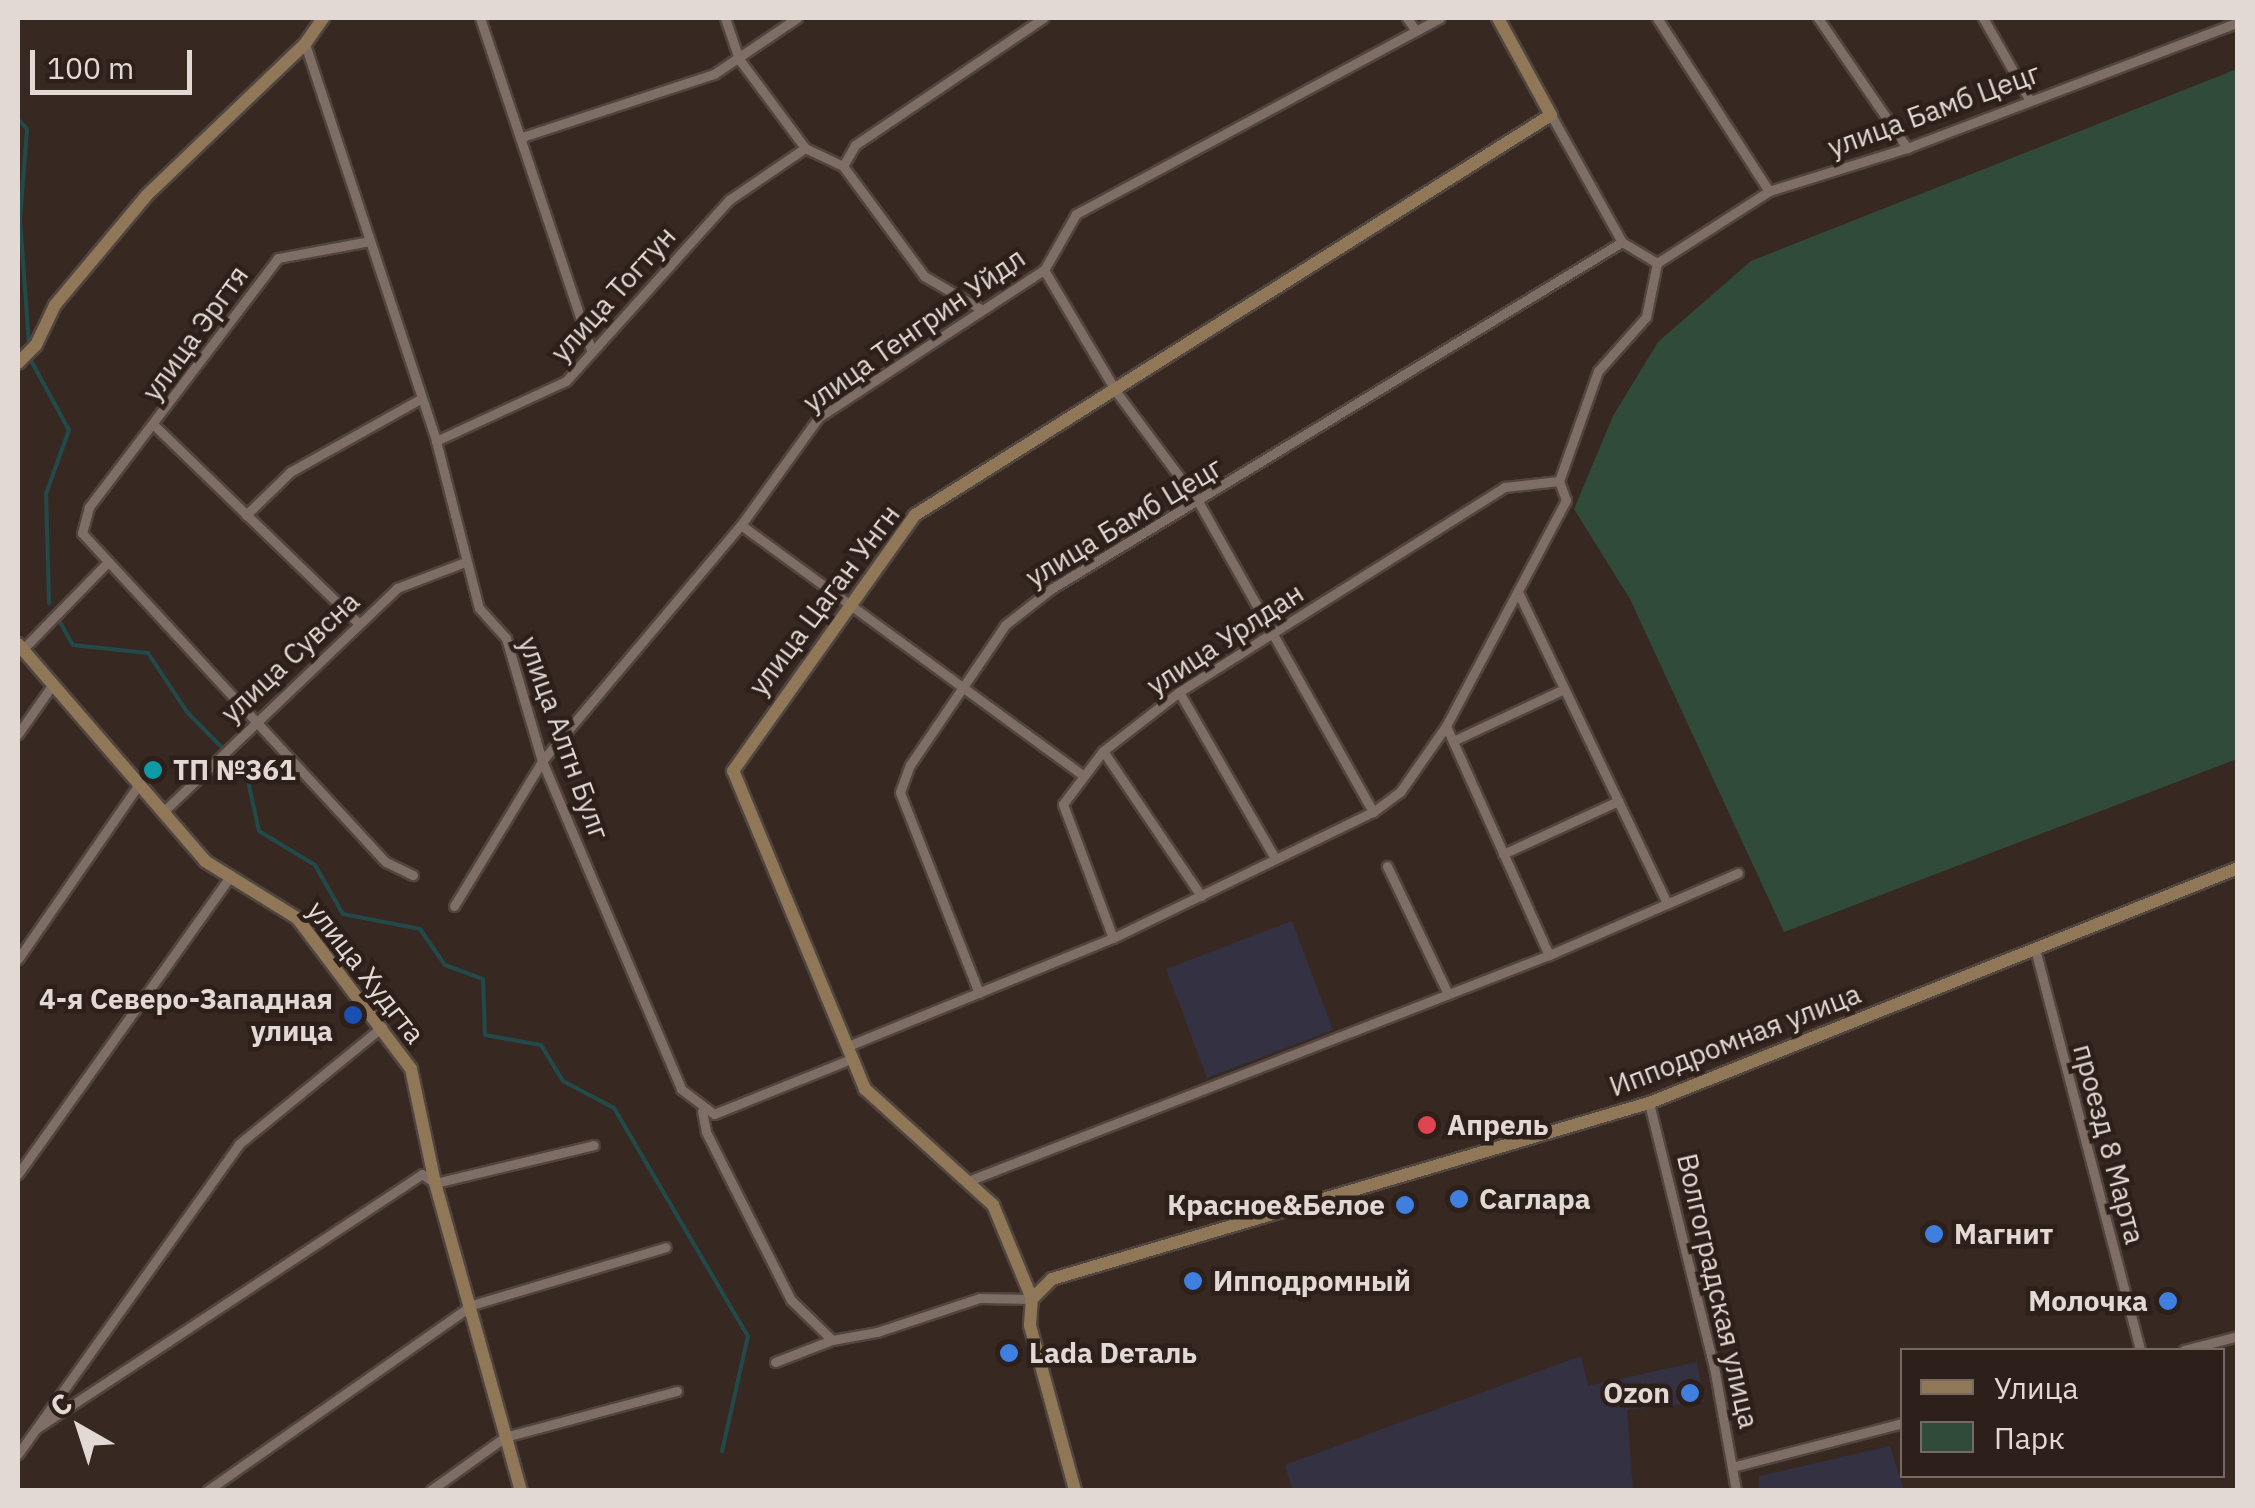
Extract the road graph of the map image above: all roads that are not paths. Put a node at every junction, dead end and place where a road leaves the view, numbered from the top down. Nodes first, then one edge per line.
1 (323, 18) edge
2 (480, 18) edge
3 (725, 18) edge
4 (797, 18) edge
5 (1043, 18) edge
6 (1407, 18) edge
7 (1440, 18) edge
8 (1498, 18) edge
9 (1657, 18) edge
10 (1818, 18) edge
11 (1983, 18) edge
12 (2238, 22) edge
13 (1416, 31) junction
14 (305, 44) junction
15 (739, 59) junction
16 (2029, 99) junction
17 (1550, 116) junction
18 (525, 136) junction
19 (806, 148) junction
20 (1907, 148) junction
21 (844, 166) junction
22 (1769, 192) junction
23 (370, 241) junction
24 (1622, 242) junction
25 (1658, 263) junction
26 (1044, 270) junction
27 (981, 309) junction
28 (592, 349) junction
29 (18, 363) edge
30 (1117, 393) junction
31 (420, 399) junction
32 (155, 426) junction
33 (436, 441) junction
34 (1559, 480) junction
35 (1199, 502) junction
36 (246, 515) junction
37 (740, 525) junction
38 (464, 562) junction
39 (106, 564) junction
40 (1518, 592) junction
41 (848, 603) junction
42 (358, 623) junction
43 (1273, 633) junction
44 (20, 647) edge
45 (53, 684) junction
46 (1564, 689) junction
47 (962, 690) junction
48 (1179, 692) junction
49 (258, 718) junction
50 (1446, 726) junction
51 (18, 734) edge
52 (1453, 741) junction
53 (1103, 751) junction
54 (542, 761) junction
55 (1081, 774) junction
56 (140, 783) junction
57 (1618, 801) junction
58 (164, 811) junction
59 (1372, 812) junction
60 (1504, 854) junction
61 (1275, 858) junction
62 (1387, 866) dead end
63 (2238, 868) edge
64 (232, 874) junction
65 (1738, 874) dead end
66 (413, 876) dead end
67 (1201, 896) junction
68 (1666, 902) junction
69 (454, 906) dead end
70 (1113, 938) junction
71 (2035, 950) junction
72 (1548, 955) junction
73 (18, 958) edge
74 (980, 994) junction
75 (1448, 994) junction
76 (382, 1027) junction
77 (851, 1052) junction
78 (1649, 1103) junction
79 (702, 1111) junction
80 (594, 1145) dead end
81 (18, 1174) edge
82 (968, 1181) junction
83 (435, 1183) junction
84 (666, 1247) dead end
85 (1032, 1299) junction
86 (472, 1305) junction
87 (2238, 1336) edge
88 (832, 1340) junction
89 (2139, 1348) edge
90 (2192, 1348) edge
91 (775, 1362) dead end
92 (677, 1391) dead end
93 (1900, 1424) edge
94 (37, 1428) junction
95 (505, 1437) junction
96 (18, 1454) edge
97 (1736, 1466) junction
98 (208, 1490) edge
99 (430, 1490) edge
100 (521, 1490) edge
101 (1075, 1490) edge
102 (1736, 1490) edge

1 - 14 street
2 - 18 street
3 - 15 street
4 - 15 street
5 - 21 street
6 - 13 street
7 - 13 street, улица Тенгрин Уйдл
8 - 17 street
9 - 22 street
10 - 20 street
11 - 16 street
12 - 16 street, улица Бамб Цецг
13 - 26 street, улица Тенгрин Уйдл
14 - 23 street, улица Алтн Булг
14 - 29 street
15 - 18 street
15 - 19 street
16 - 20 street, улица Бамб Цецг
17 - 24 street
17 - 30 street, улица Цаган Унгн
18 - 28 street
19 - 21 street
19 - 28 street, улица Тогтун
20 - 22 street, улица Бамб Цецг
21 - 27 street
22 - 25 street, улица Бамб Цецг
23 - 31 street, улица Алтн Булг
23 - 32 street, улица Эргтя
24 - 25 street
24 - 35 street, улица Бамб Цецг
25 - 34 street
26 - 27 street, улица Тенгрин Уйдл
26 - 30 street
27 - 37 street, улица Тенгрин Уйдл
28 - 33 street, улица Тогтун
30 - 35 street
30 - 41 street, улица Цаган Унгн
31 - 33 street, улица Алтн Булг
31 - 36 street
32 - 36 street
32 - 39 street, улица Эргтя
33 - 38 street, улица Алтн Булг
34 - 40 street
34 - 43 street, улица Урлдан
35 - 43 street
35 - 47 street, улица Бамб Цецг
36 - 42 street
37 - 41 street
37 - 54 street, улица Тенгрин Уйдл
38 - 42 street, улица Сувсна
38 - 54 street, улица Алтн Булг
39 - 44 street
39 - 49 street
40 - 46 street
40 - 50 street
41 - 47 street
41 - 77 street, улица Цаган Унгн
42 - 49 street, улица Сувсна
43 - 48 street, улица Урлдан
43 - 59 street
44 - 45 street, улица Худгта
45 - 51 street
45 - 56 street, улица Худгта
46 - 52 street
46 - 57 street
47 - 55 street
47 - 74 street, улица Бамб Цецг
48 - 53 street, улица Урлдан
48 - 61 street
49 - 58 street, улица Сувсна
49 - 66 street
50 - 52 street
50 - 59 street
52 - 60 street
53 - 55 street, улица Урлдан
53 - 67 street
54 - 69 street, улица Тенгрин Уйдл
54 - 79 street, улица Алтн Булг
55 - 70 street, улица Урлдан
56 - 58 street, улица Худгта
56 - 73 street
57 - 60 street
57 - 68 street
58 - 64 street, улица Худгта
59 - 61 street
60 - 72 street
61 - 67 street
62 - 75 street
63 - 71 street, Ипподромная улица
64 - 76 street, улица Худгта
64 - 81 street
65 - 68 street
67 - 70 street
68 - 72 street
70 - 74 street
71 - 78 street, Ипподромная улица
71 - 89 street, проезд 8 Марта
72 - 75 street
74 - 77 street
75 - 82 street
76 - 83 street, улица Худгта
76 - 94 street
77 - 79 street
77 - 82 street, улица Цаган Унгн
78 - 85 street, Ипподромная улица
78 - 97 street, Волгоградская улица
79 - 88 street, улица Алтн Булг
80 - 83 street
82 - 85 street, улица Цаган Унгн
83 - 86 street, улица Худгта
83 - 94 street
84 - 86 street
85 - 88 street
85 - 101 street
86 - 95 street, улица Худгта
86 - 98 street
87 - 90 street
88 - 91 street
92 - 95 street
93 - 97 street
94 - 96 street
95 - 99 street
95 - 100 street, улица Худгта
97 - 102 street, Волгоградская улица

